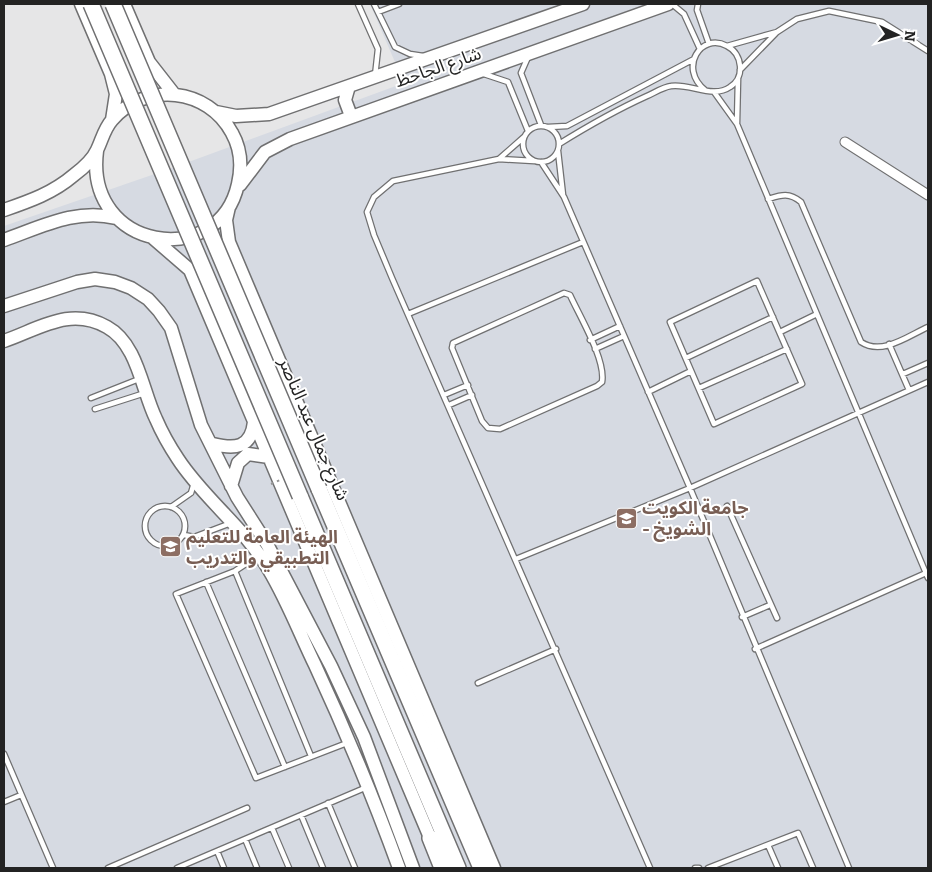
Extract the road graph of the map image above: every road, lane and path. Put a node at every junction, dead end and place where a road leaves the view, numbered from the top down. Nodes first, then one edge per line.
1 (82, 4) edge
2 (91, 4) edge
3 (113, 4) edge
4 (124, 4) edge
5 (358, 4) edge
6 (374, 4) edge
7 (399, 4) edge
8 (583, 4) edge
9 (668, 4) edge
10 (672, 4) edge
11 (698, 4) edge
12 (378, 12) junction
13 (777, 32) junction
14 (709, 44) junction
15 (727, 46) junction
16 (700, 49) junction
17 (928, 51) edge
18 (531, 52) junction
19 (427, 57) junction
20 (694, 59) junction
21 (740, 70) junction
22 (475, 72) junction
23 (374, 77) junction
24 (738, 79) junction
25 (349, 86) junction
26 (705, 90) junction
27 (714, 92) junction
28 (174, 94) junction
29 (216, 112) junction
30 (351, 116) junction
31 (112, 120) junction
32 (737, 124) junction
33 (541, 125) junction
34 (548, 127) junction
35 (528, 131) junction
36 (524, 137) junction
37 (844, 142) dead end
38 (559, 144) junction
39 (97, 151) junction
40 (558, 151) junction
41 (498, 159) junction
42 (534, 161) junction
43 (541, 162) junction
44 (237, 189) junction
45 (928, 195) edge
46 (564, 197) junction
47 (768, 199) junction
48 (229, 207) junction
49 (4, 210) edge
50 (116, 218) junction
51 (153, 238) junction
52 (4, 240) edge
53 (583, 242) junction
54 (4, 306) edge
55 (408, 314) junction
56 (817, 314) junction
57 (773, 317) junction
58 (620, 326) junction
59 (928, 327) edge
60 (780, 332) junction
61 (624, 336) junction
62 (7, 337) edge
63 (590, 340) junction
64 (889, 344) junction
65 (595, 349) junction
66 (787, 349) junction
67 (686, 358) junction
68 (928, 363) edge
69 (691, 371) junction
70 (903, 374) junction
71 (140, 379) junction
72 (928, 382) edge
73 (468, 385) junction
74 (699, 388) junction
75 (909, 390) junction
76 (648, 392) junction
77 (145, 393) junction
78 (444, 395) junction
79 (472, 395) junction
80 (91, 398) dead end
81 (448, 405) junction
82 (94, 409) dead end
83 (858, 412) junction
84 (254, 422) junction
85 (213, 444) junction
86 (269, 457) junction
87 (194, 480) junction
88 (231, 486) junction
89 (690, 488) junction
90 (728, 506) dead end
91 (171, 507) junction
92 (232, 522) junction
93 (184, 535) junction
94 (260, 555) junction
95 (516, 559) junction
96 (235, 571) junction
97 (927, 575) edge
98 (206, 582) junction
99 (770, 605) junction
100 (742, 617) junction
101 (777, 618) dead end
102 (755, 648) junction
103 (556, 649) junction
104 (478, 682) dead end
105 (350, 742) junction
106 (4, 754) edge
107 (311, 756) junction
108 (285, 766) junction
109 (368, 786) junction
110 (21, 794) junction
111 (4, 802) edge
112 (328, 803) junction
113 (246, 808) dead end
114 (302, 815) junction
115 (272, 828) junction
116 (430, 838) joint
117 (245, 839) junction
118 (768, 844) junction
119 (217, 851) junction
120 (189, 863) junction
121 (121, 866) edge
122 (53, 868) edge
123 (108, 868) edge
124 (176, 868) edge
125 (192, 868) edge
126 (224, 868) edge
127 (257, 868) edge
128 (289, 868) edge
129 (324, 868) edge
130 (356, 868) edge
131 (399, 868) edge
132 (413, 868) edge
133 (442, 868) edge
134 (458, 868) edge
135 (481, 868) edge
136 (494, 868) edge
137 (650, 868) edge
138 (694, 868) edge
139 (699, 868) edge
140 (709, 868) edge
141 (778, 868) edge
142 (813, 868) edge
143 (849, 868) edge

1 - 31 street
2 - 134 highway, bridge
3 - 135 highway, شارع جمال عبد الناصر, bridge
4 - 28 street
5 - 23 lane
6 - 12 lane
7 - 12 lane
8 - 19 street, شارع الجاحظ
9 - 18 street, شارع الجاحظ
10 - 16 lane
11 - 14 lane
12 - 19 lane
13 - 15 lane
13 - 17 lane
13 - 21 lane
14 - 15 lane
14 - 16 lane
15 - 21 lane
16 - 20 lane
18 - 22 street, شارع الجاحظ
18 - 33 lane
19 - 23 street, شارع الجاحظ
20 - 26 lane
20 - 34 lane
21 - 24 lane
22 - 30 street, شارع الجاحظ
22 - 35 lane
23 - 25 street, شارع الجاحظ
24 - 27 lane
24 - 32 lane
25 - 29 street, شارع الجاحظ
25 - 30 street
26 - 27 lane
26 - 38 lane
27 - 32 lane
28 - 29 street
28 - 31 street
29 - 44 street
30 - 44 street, شارع الجاحظ
31 - 39 street
32 - 47 lane
33 - 34 lane
33 - 35 lane
34 - 38 lane
35 - 36 lane
36 - 41 lane
36 - 42 lane
37 - 45 street
38 - 40 lane
39 - 49 street
39 - 50 street
40 - 43 lane
40 - 46 lane
41 - 42 lane
41 - 55 lane
42 - 43 lane
43 - 46 lane
44 - 48 street
46 - 53 lane
47 - 56 lane
47 - 64 lane
48 - 51 street
48 - 136 street
50 - 51 street
50 - 52 street
51 - 84 street
53 - 55 lane
53 - 58 lane
54 - 85 street
55 - 78 lane
56 - 60 lane
56 - 83 lane
57 - 60 lane
57 - 67 lane
57 - 67 lane
58 - 61 lane
58 - 63 lane
59 - 64 lane
60 - 66 lane
61 - 65 lane
61 - 76 lane
62 - 71 street
63 - 65 lane
63 - 73 lane
64 - 70 lane
65 - 79 lane
66 - 74 lane
66 - 74 lane
67 - 69 lane
68 - 70 lane
69 - 74 lane
69 - 76 lane
70 - 75 lane
71 - 77 street
71 - 80 lane
72 - 75 lane
73 - 78 lane
73 - 79 lane
75 - 83 lane
76 - 89 lane
77 - 82 lane
77 - 87 street
78 - 81 lane
79 - 81 lane
81 - 95 lane
83 - 89 lane
83 - 97 lane
84 - 85 street
84 - 86 street
85 - 88 street
86 - 88 street
86 - 116 street
87 - 91 lane
87 - 92 street
88 - 132 street
89 - 95 lane
89 - 100 lane
90 - 99 lane
91 - 93 lane
91 - 93 lane
92 - 93 lane
92 - 94 street
94 - 96 lane
94 - 105 street
95 - 103 lane
96 - 98 lane
96 - 107 lane
97 - 102 lane
98 - 108 lane
98 - 108 lane
99 - 100 lane
99 - 101 lane
100 - 102 lane
102 - 143 lane
103 - 104 lane
103 - 137 lane
105 - 107 lane
105 - 109 street
106 - 110 lane
107 - 108 lane
109 - 112 lane
109 - 131 street
110 - 111 lane
110 - 122 lane
112 - 114 lane
112 - 130 lane
113 - 121 lane
114 - 115 lane
114 - 129 lane
115 - 117 lane
115 - 128 lane
116 - 133 highway
117 - 119 lane
117 - 127 lane
118 - 140 lane
118 - 141 lane
118 - 142 lane
119 - 120 lane
119 - 126 lane
120 - 124 lane
120 - 125 lane
121 - 123 lane
138 - 139 lane

